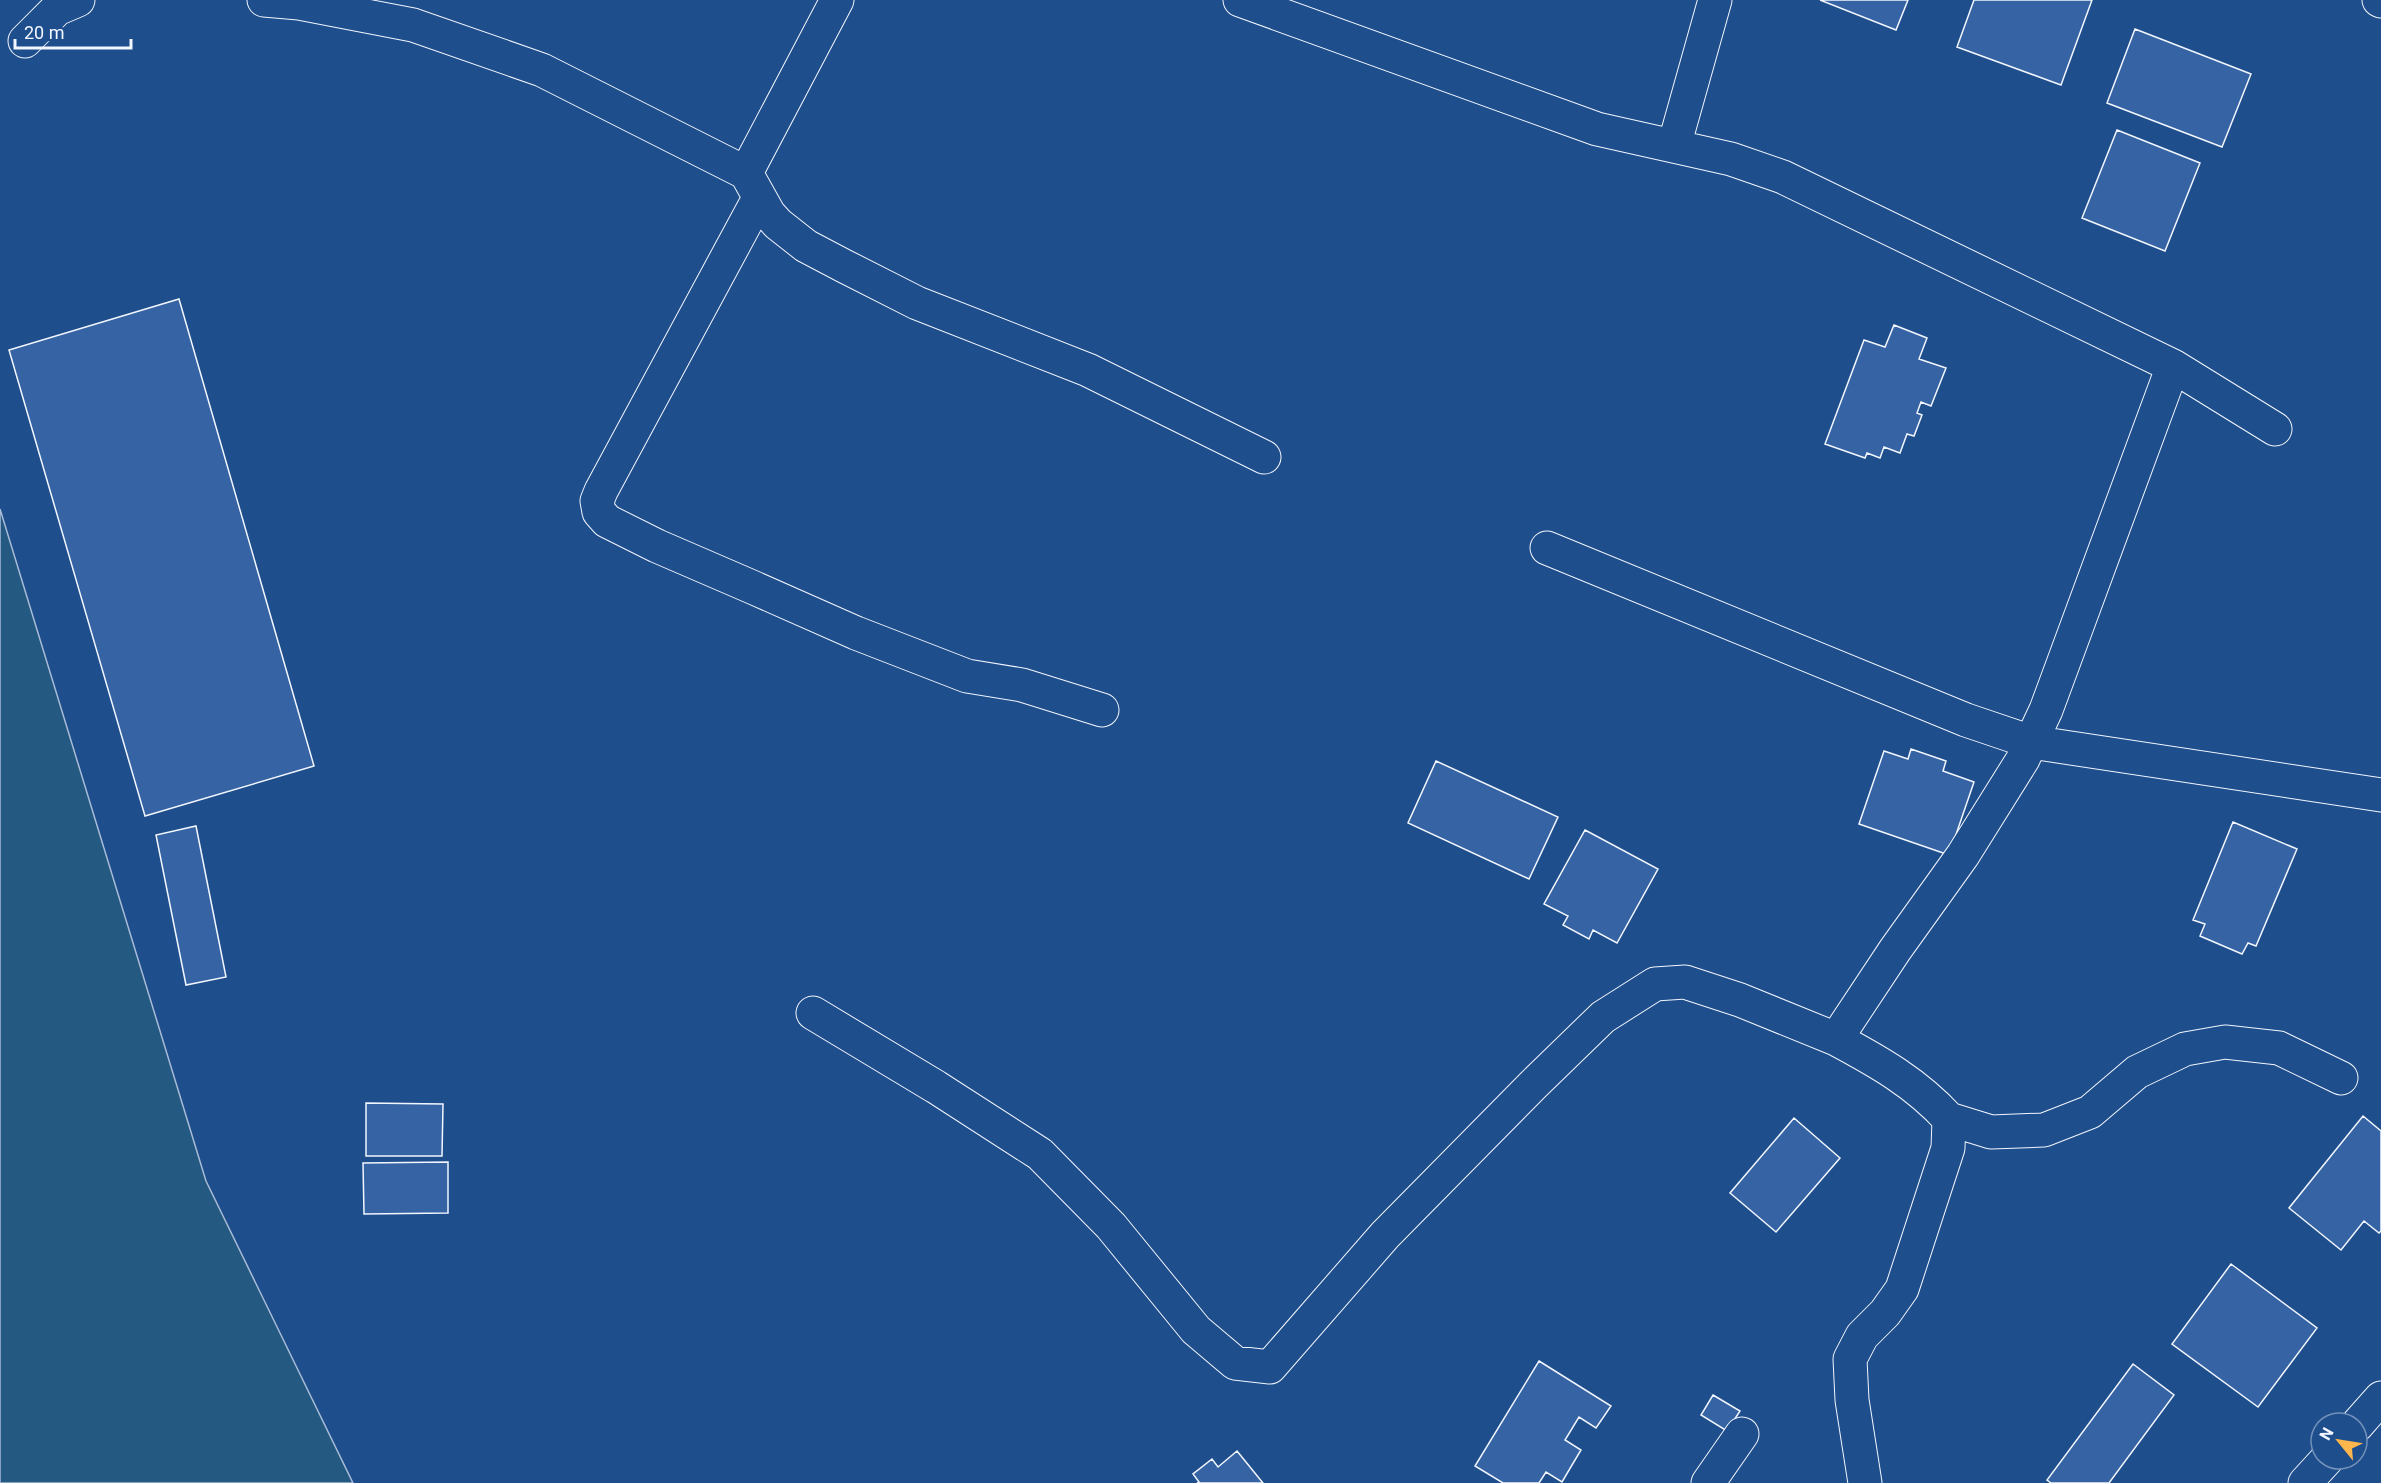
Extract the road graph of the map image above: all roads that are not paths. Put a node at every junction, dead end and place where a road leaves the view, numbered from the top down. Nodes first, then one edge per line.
1 (78, 0) edge
2 (264, 0) edge
3 (837, 0) edge
4 (1240, 0) edge
5 (1714, 0) edge
6 (25, 41) dead end
7 (1674, 146) junction
8 (752, 186) junction
9 (2174, 366) junction
10 (2275, 429) dead end
11 (1264, 457) dead end
12 (1547, 549) dead end
13 (1102, 710) dead end
14 (2031, 742) junction
15 (2381, 795) edge
16 (813, 1013) dead end
17 (1836, 1039) junction
18 (2341, 1078) dead end
19 (1949, 1119) junction
20 (2381, 1398) edge
21 (2369, 1412) edge
22 (1742, 1434) dead end
23 (2316, 1471) edge
24 (1708, 1483) edge
25 (1865, 1483) edge
26 (2305, 1483) edge

1 - 6 street
2 - 8 street
3 - 8 street
4 - 7 street
5 - 7 street
7 - 9 street
8 - 11 street
8 - 13 street
9 - 10 street
9 - 14 street
12 - 14 street
14 - 15 street
14 - 17 street
16 - 17 street
17 - 19 street
18 - 19 street
19 - 25 street
20 - 21 street
22 - 24 street
23 - 26 street

